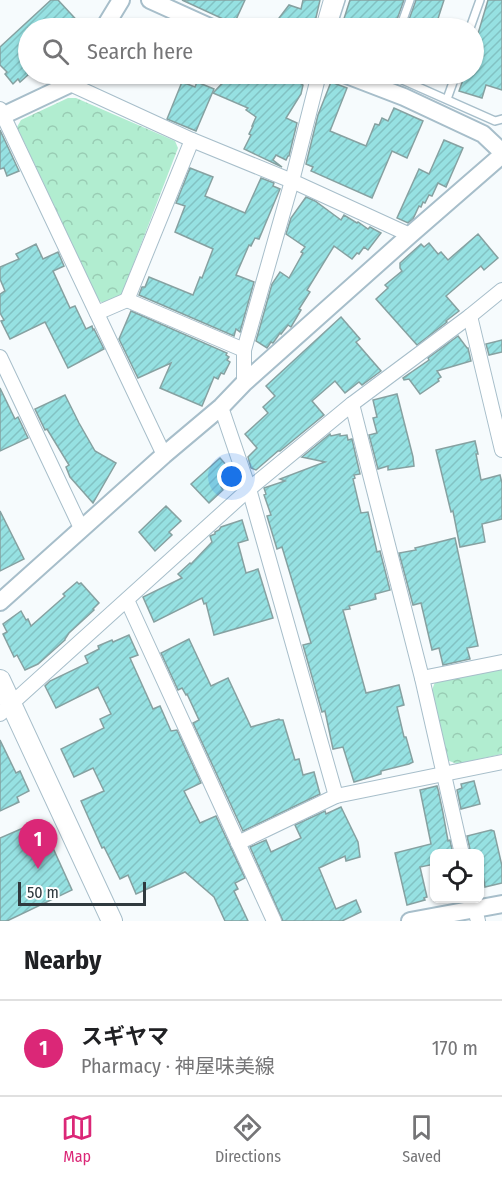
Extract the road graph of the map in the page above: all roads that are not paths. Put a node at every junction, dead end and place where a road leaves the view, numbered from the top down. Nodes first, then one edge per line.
1 (121, 0) edge
2 (150, 0) edge
3 (331, 0) edge
4 (341, 0) edge
5 (410, 0) edge
6 (480, 0) edge
7 (110, 18) edge
8 (190, 18) edge
9 (326, 18) edge
10 (335, 18) edge
11 (404, 18) edge
12 (474, 18) edge
13 (64, 84) edge
14 (84, 84) edge
15 (316, 84) edge
16 (370, 84) edge
17 (412, 84) edge
18 (452, 84) edge
19 (447, 99) junction
20 (1, 114) edge
21 (502, 118) edge
22 (192, 140) junction
23 (502, 154) edge
24 (292, 181) junction
25 (410, 235) junction
26 (502, 290) edge
27 (127, 300) junction
28 (97, 313) junction
29 (470, 316) junction
30 (244, 350) junction
31 (0, 357) edge
32 (244, 383) junction
33 (352, 404) junction
34 (221, 407) junction
35 (502, 450) edge
36 (164, 454) junction
37 (249, 489) junction
38 (81, 528) junction
39 (127, 600) junction
40 (0, 602) edge
41 (502, 662) edge
42 (422, 678) junction
43 (0, 680) edge
44 (6, 709) edge
45 (502, 762) edge
46 (445, 774) junction
47 (336, 796) junction
48 (238, 843) junction
49 (461, 849) edge
50 (502, 904) edge
51 (475, 910) edge
52 (112, 921) edge
53 (274, 921) edge
54 (410, 921) edge

1 - 7 street
2 - 8 street
3 - 9 street
4 - 10 lane
5 - 11 lane
6 - 12 lane
13 - 20 street
14 - 22 street
15 - 24 street
16 - 23 street
17 - 19 lane
18 - 19 lane
19 - 21 lane
20 - 28 street
22 - 24 street
22 - 27 street
23 - 25 street
24 - 25 street
24 - 30 street
25 - 32 street
26 - 29 street
27 - 28 street
27 - 30 street
28 - 36 street
29 - 33 street
29 - 35 street
30 - 32 street
31 - 38 street
32 - 34 street
33 - 37 street
33 - 42 street
34 - 36 street
34 - 37 street
36 - 38 street
37 - 39 street
37 - 47 street
38 - 40 street
39 - 44 street
39 - 48 street
41 - 42 street
42 - 46 street
43 - 44 main road
44 - 52 main road
45 - 46 street
46 - 47 street
46 - 49 street
47 - 48 street
48 - 53 street
50 - 51 street
51 - 54 street

